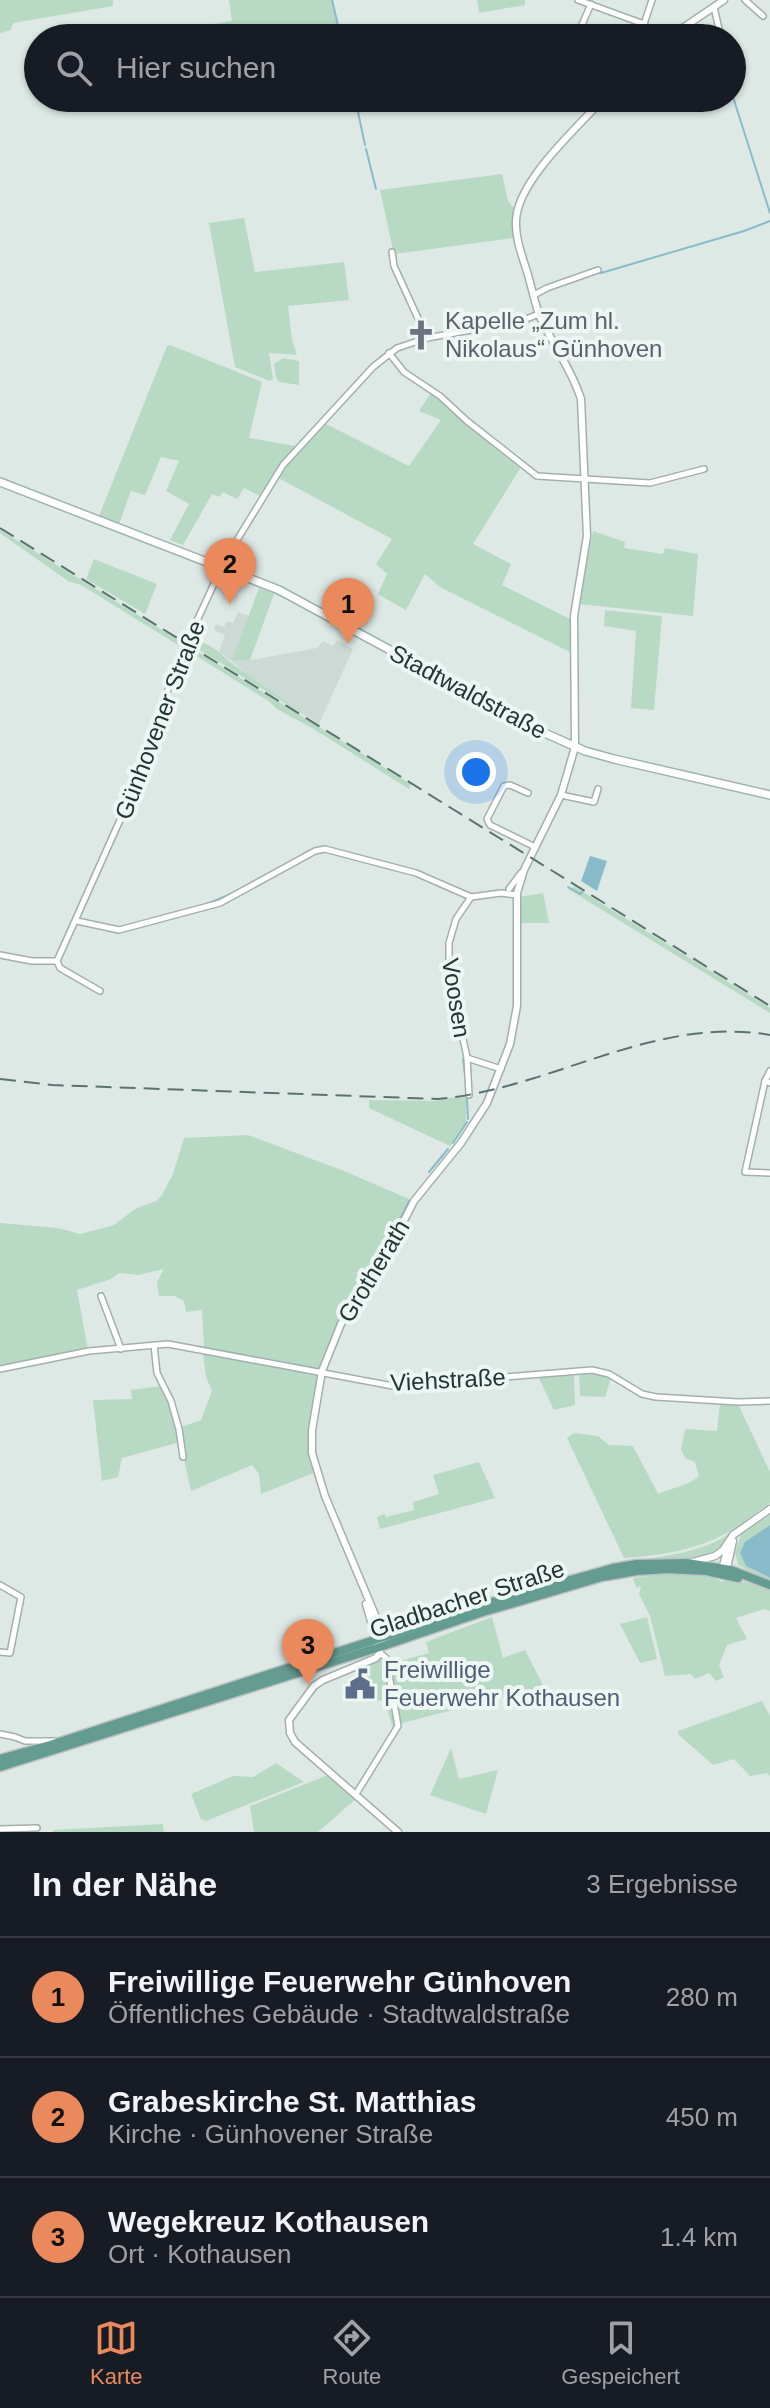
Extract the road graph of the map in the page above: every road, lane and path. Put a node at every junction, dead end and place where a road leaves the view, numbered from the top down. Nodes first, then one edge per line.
1 (578, 0) edge
2 (652, 0) edge
3 (724, 0) edge
4 (745, 0) edge
5 (591, 4) junction
6 (714, 7) junction
7 (763, 16) dead end
8 (582, 24) edge
9 (644, 24) joint
10 (687, 24) edge
11 (718, 24) edge
12 (591, 112) edge
13 (392, 252) dead end
14 (598, 270) dead end
15 (534, 295) junction
16 (539, 314) junction
17 (427, 338) junction
18 (389, 353) junction
19 (704, 469) dead end
20 (583, 479) junction
21 (0, 482) edge
22 (222, 568) junction
23 (575, 747) junction
24 (598, 789) dead end
25 (528, 793) dead end
26 (561, 795) junction
27 (770, 795) edge
28 (535, 847) junction
29 (524, 870) junction
30 (509, 889) junction
31 (517, 892) junction
32 (501, 893) junction
33 (471, 897) junction
34 (77, 921) junction
35 (0, 955) edge
36 (57, 961) junction
37 (100, 991) dead end
38 (467, 1057) junction
39 (501, 1069) junction
40 (770, 1071) edge
41 (768, 1082) edge
42 (469, 1095) dead end
43 (770, 1173) edge
44 (101, 1296) dead end
45 (154, 1345) junction
46 (121, 1349) junction
47 (0, 1369) edge
48 (322, 1372) junction
49 (770, 1401) edge
50 (183, 1457) dead end
51 (770, 1509) edge
52 (739, 1531) junction
53 (729, 1543) junction
54 (731, 1555) junction
55 (687, 1563) junction
56 (724, 1571) junction
57 (746, 1575) junction
58 (0, 1585) edge
59 (770, 1586) edge
60 (380, 1644) junction
61 (0, 1652) edge
62 (303, 1670) junction
63 (317, 1683) junction
64 (0, 1734) edge
65 (60, 1742) junction
66 (0, 1759) edge
67 (0, 1767) edge
68 (356, 1794) junction
69 (37, 1828) dead end
70 (0, 1829) edge
71 (398, 1832) edge

1 - 5 street
2 - 9 street
3 - 6 street
4 - 7 street
5 - 8 street
5 - 9 street
6 - 10 street
6 - 11 street
12 - 15 street
13 - 17 street
14 - 15 street
15 - 16 street
16 - 17 street, Günhovener Straße
16 - 20 street
17 - 18 street, Günhovener Straße
18 - 20 street
18 - 22 street, Günhovener Straße
19 - 20 street
20 - 23 street
21 - 22 main road, Stadtwaldstraße
22 - 23 main road, Stadtwaldstraße
22 - 34 street, Günhovener Straße
23 - 26 street
23 - 27 main road, Stadtwaldstraße
24 - 26 street
25 - 28 street
26 - 28 street
28 - 29 street
29 - 30 street
29 - 31 street, Grotherath
30 - 31 street
30 - 32 street
31 - 32 street
31 - 39 street, Grotherath
32 - 33 street
33 - 34 street
33 - 38 street, Voosen
34 - 36 street, Günhovener Straße
35 - 36 street
36 - 37 street
38 - 39 street, Voosen
38 - 42 street, Voosen
39 - 48 street, Grotherath
40 - 41 street
41 - 43 street
44 - 46 street
45 - 46 street, Viehstraße
45 - 48 street, Viehstraße
45 - 50 street
46 - 47 street, Viehstraße
48 - 49 street, Viehstraße
48 - 60 street, Grotherath
51 - 52 street
52 - 53 street
52 - 54 street
53 - 55 street
53 - 56 street
54 - 56 street
54 - 57 street
55 - 56 main road, Gladbacher Straße
55 - 60 main road, Gladbacher Straße
56 - 57 main road
56 - 59 main road
56 - 60 main road, Gladbacher Straße
57 - 59 main road
58 - 61 street
60 - 62 main road, Gladbacher Straße
60 - 63 street
60 - 65 main road, Gladbacher Straße
60 - 68 street
62 - 63 street
62 - 67 main road, Gladbacher Straße
63 - 68 street
64 - 65 street
65 - 66 main road, Gladbacher Straße
68 - 71 street
69 - 70 street

